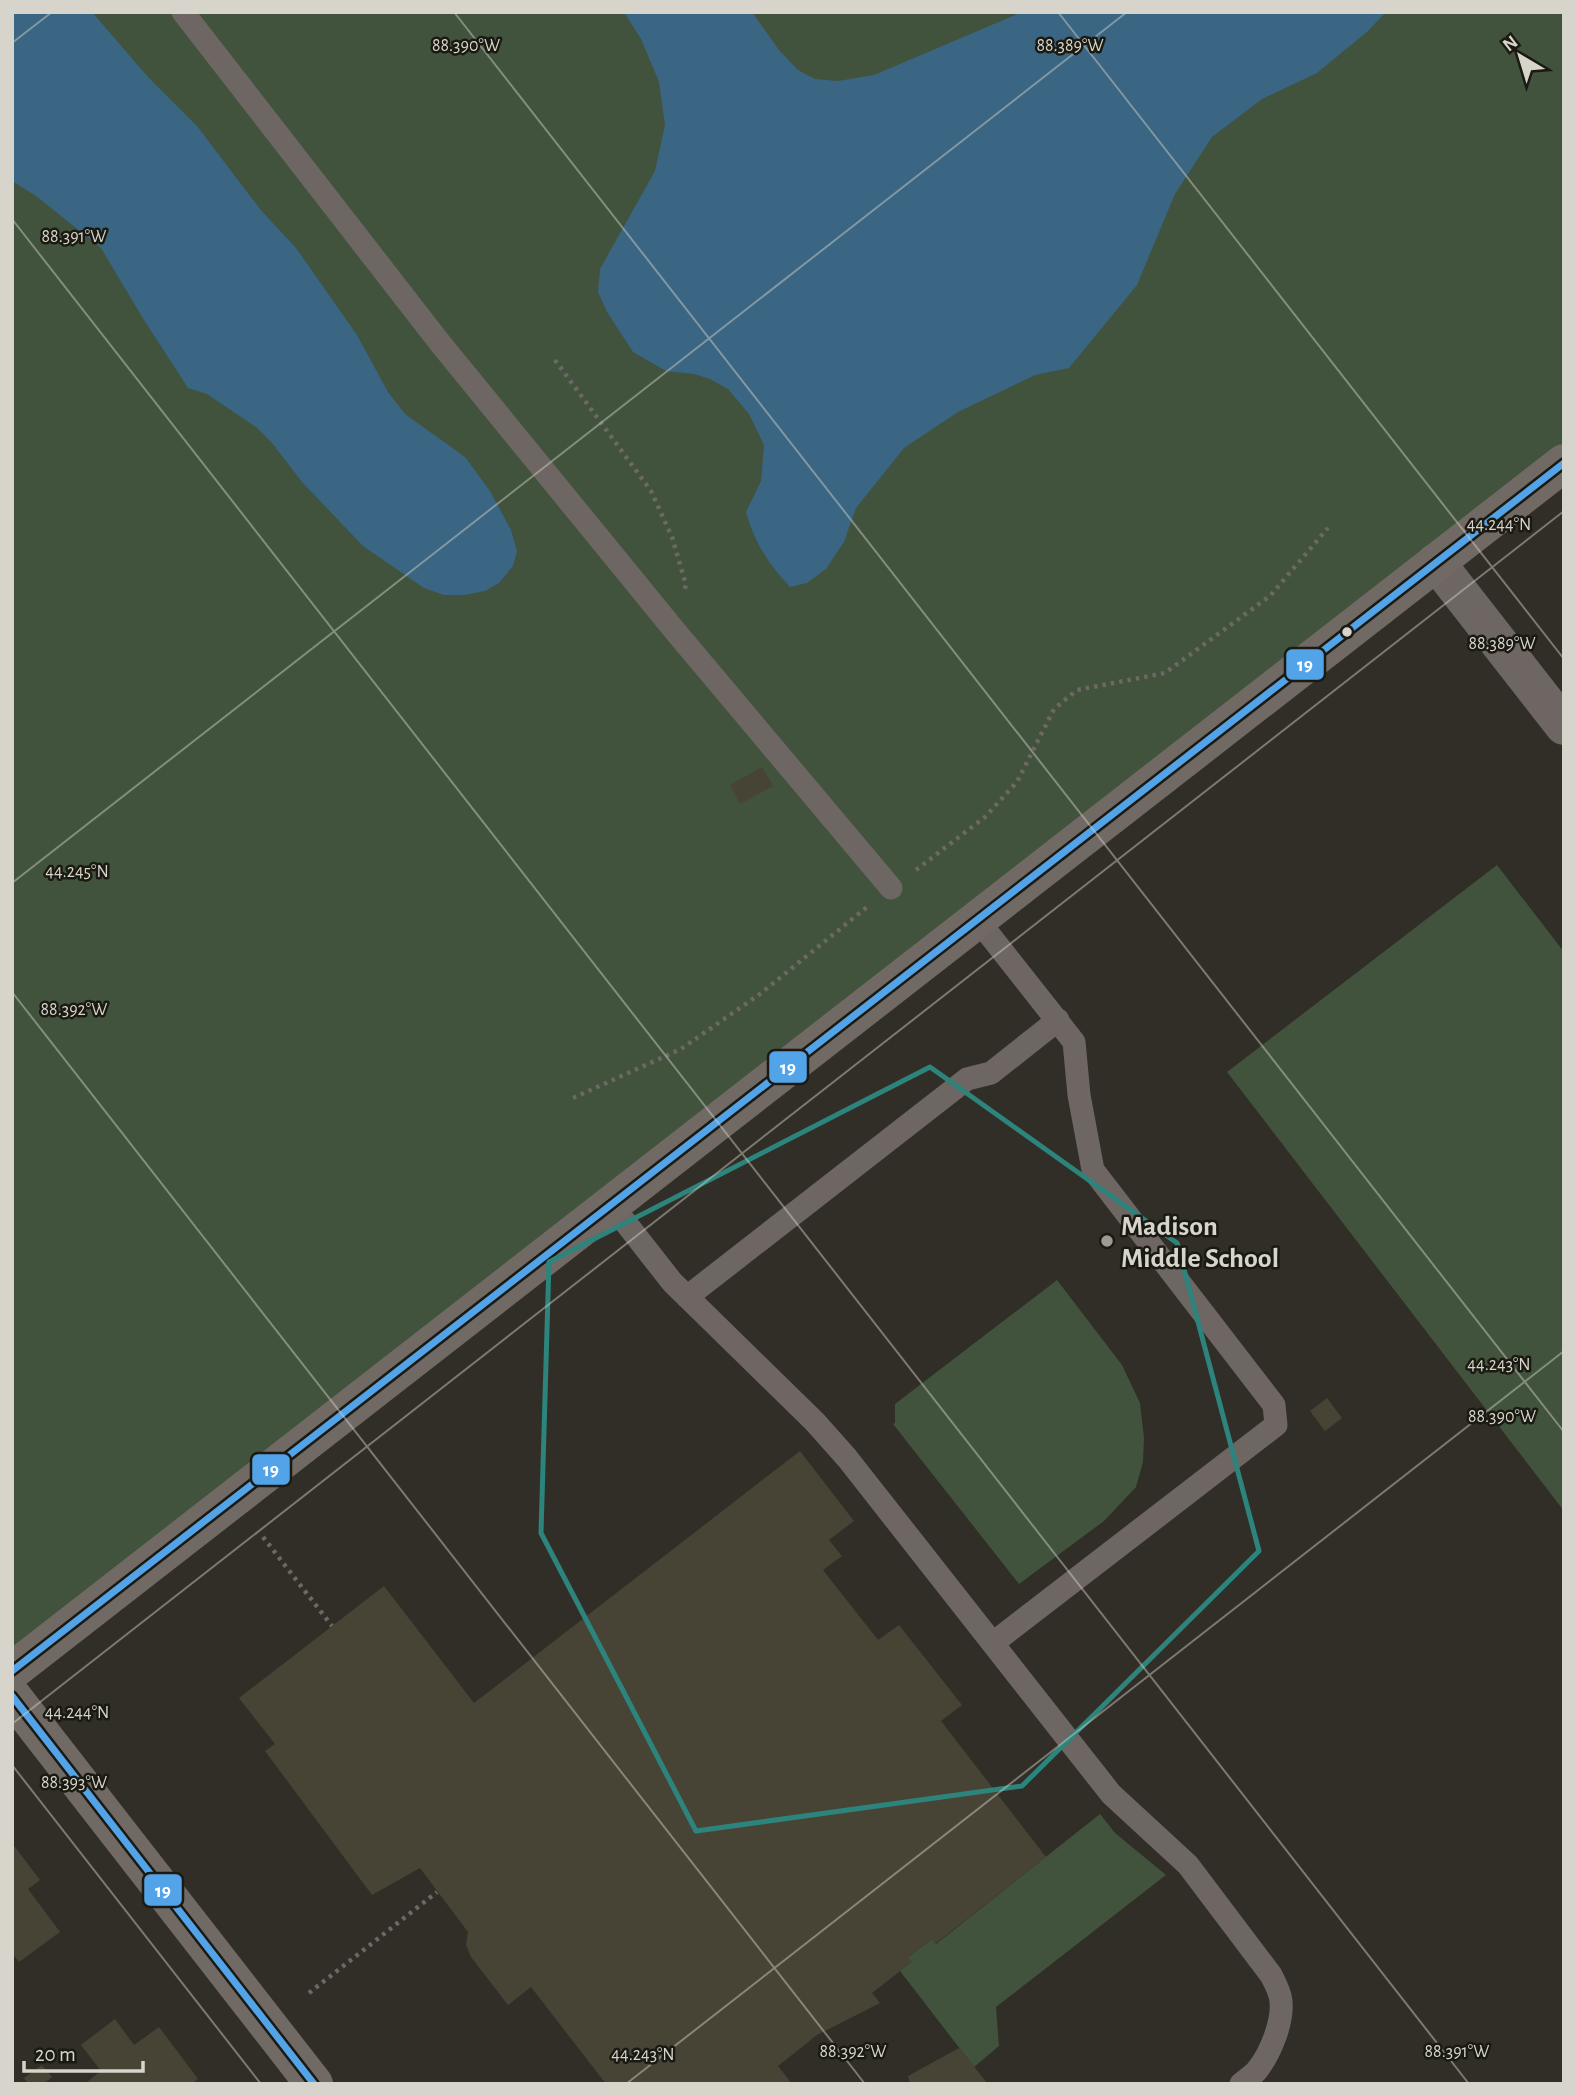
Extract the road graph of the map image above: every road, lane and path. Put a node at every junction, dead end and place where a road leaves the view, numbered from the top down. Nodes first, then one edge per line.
1 (183, 12) edge
2 (555, 360) dead end
3 (1564, 463) edge
4 (1328, 528) dead end
5 (1436, 562) junction
6 (675, 631) junction
7 (1564, 726) edge
8 (891, 888) junction
9 (977, 919) junction
10 (1058, 1020) junction
11 (573, 1098) dead end
12 (611, 1204) junction
13 (687, 1297) junction
14 (263, 1537) dead end
15 (332, 1626) dead end
16 (993, 1643) junction
17 (12, 1671) edge
18 (12, 1696) edge
19 (437, 1892) dead end
20 (309, 1993) dead end
21 (314, 2084) edge
22 (1241, 2084) edge

1 - 6 lane
2 - 6 path
3 - 5 main road
4 - 8 path
5 - 7 street
5 - 9 main road
6 - 8 lane
8 - 11 path
9 - 10 lane
9 - 12 main road
10 - 13 lane
10 - 16 lane
12 - 13 lane
12 - 17 main road
13 - 16 lane
14 - 15 path
16 - 22 lane
18 - 21 main road
19 - 20 path

